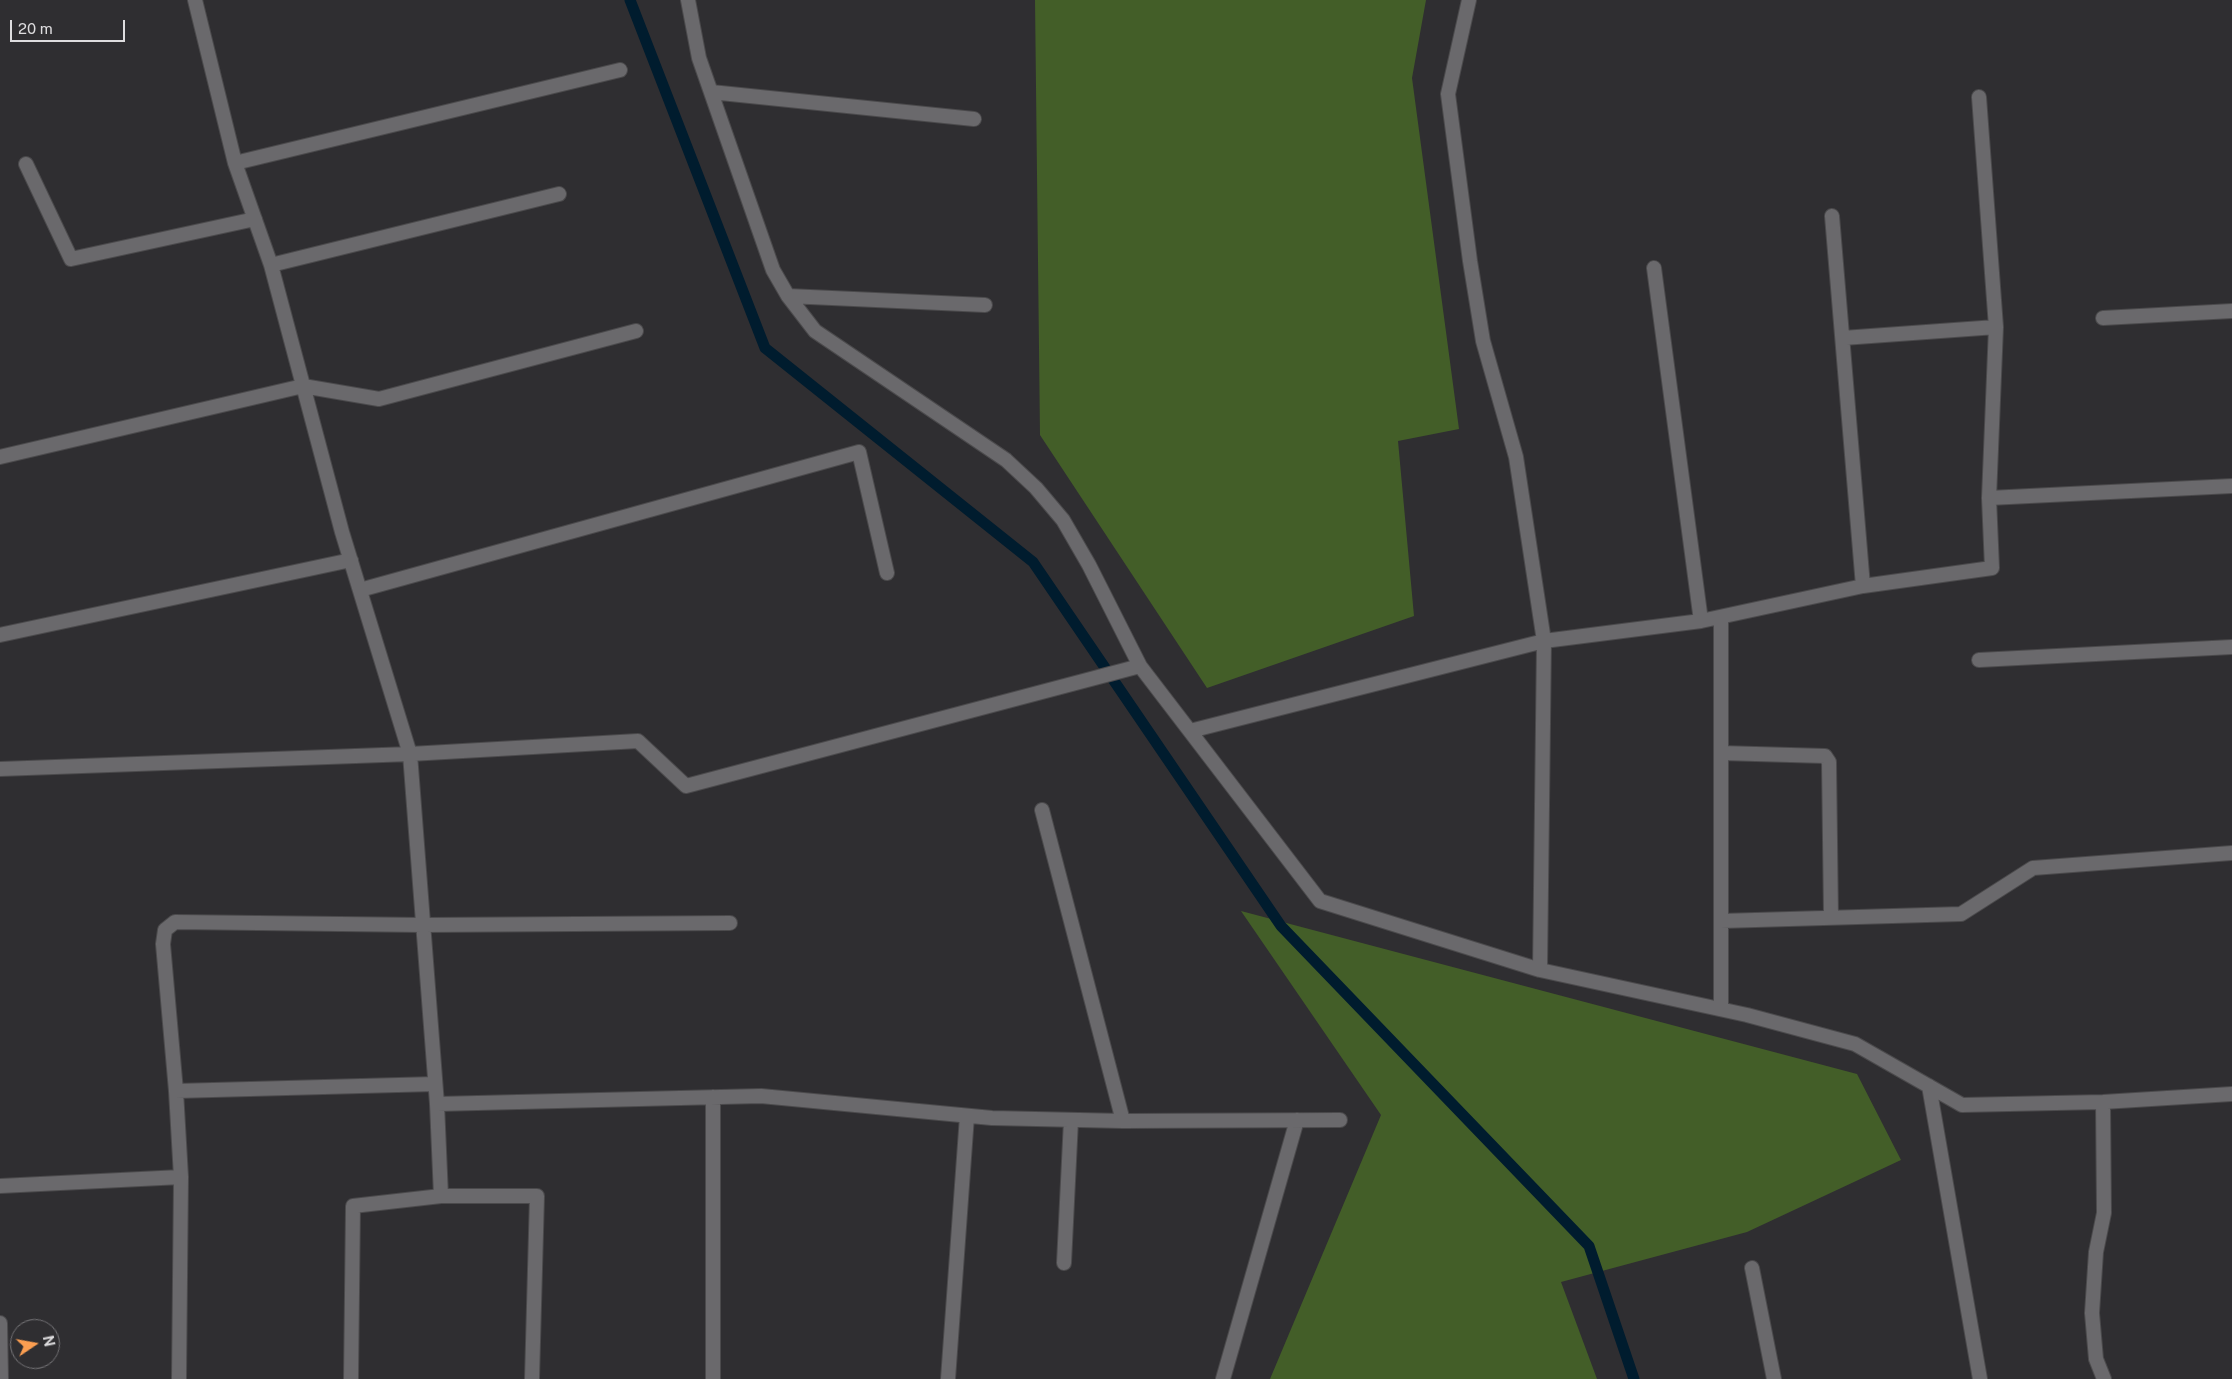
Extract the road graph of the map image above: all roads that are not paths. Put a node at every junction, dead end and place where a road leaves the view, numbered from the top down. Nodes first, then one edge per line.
1 (195, 0) edge
2 (688, 0) edge
3 (1469, 0) edge
4 (620, 70) dead end
5 (711, 92) junction
6 (1979, 97) dead end
7 (974, 119) dead end
8 (235, 163) junction
9 (26, 164) dead end
10 (559, 194) dead end
11 (1832, 216) dead end
12 (255, 219) junction
13 (271, 265) junction
14 (1654, 268) dead end
15 (788, 296) junction
16 (985, 305) dead end
17 (2232, 311) edge
18 (2103, 318) dead end
19 (1996, 327) junction
20 (636, 331) dead end
21 (1843, 338) junction
22 (303, 386) junction
23 (0, 457) edge
24 (2232, 486) edge
25 (1989, 498) junction
26 (351, 560) junction
27 (887, 573) dead end
28 (1863, 586) junction
29 (360, 590) junction
30 (1721, 616) junction
31 (1700, 621) junction
32 (0, 635) edge
33 (1544, 641) junction
34 (2232, 647) edge
35 (1979, 660) dead end
36 (1140, 666) junction
37 (1190, 731) junction
38 (1721, 753) junction
39 (410, 754) junction
40 (0, 769) edge
41 (1042, 810) dead end
42 (2232, 853) edge
43 (1831, 918) junction
44 (1721, 921) junction
45 (730, 923) dead end
46 (423, 925) junction
47 (1540, 970) junction
48 (1721, 1009) junction
49 (436, 1084) junction
50 (1929, 1086) junction
51 (176, 1091) junction
52 (2232, 1094) edge
53 (713, 1097) junction
54 (2103, 1102) junction
55 (437, 1104) junction
56 (967, 1116) junction
57 (1071, 1120) junction
58 (1297, 1120) junction
59 (1340, 1120) dead end
60 (1124, 1121) junction
61 (181, 1177) junction
62 (0, 1186) edge
63 (440, 1196) junction
64 (1064, 1263) dead end
65 (1752, 1268) dead end
66 (0, 1323) edge
67 (1, 1379) edge
68 (179, 1379) edge
69 (350, 1379) edge
70 (532, 1379) edge
71 (713, 1379) edge
72 (948, 1379) edge
73 (1222, 1379) edge
74 (1774, 1379) edge
75 (1980, 1379) edge
76 (2104, 1379) edge

1 - 8 street
2 - 5 street
3 - 33 street
4 - 8 street
5 - 7 street
5 - 15 street
6 - 19 street
8 - 12 street
9 - 12 street
10 - 13 street
11 - 21 street
12 - 13 street
13 - 22 street
14 - 31 street
15 - 16 street
15 - 36 street
17 - 18 street
19 - 21 street
19 - 25 street
20 - 22 street
21 - 28 street
22 - 23 street
22 - 26 street
24 - 25 street
25 - 28 street
26 - 29 street
26 - 32 street
27 - 29 street
28 - 30 street
29 - 39 street
30 - 31 street
30 - 38 street
31 - 33 street
33 - 37 street
33 - 47 street
34 - 35 street
36 - 37 street
36 - 39 street
37 - 47 street
38 - 43 street
38 - 44 street
39 - 40 street
39 - 46 street
41 - 60 street
42 - 43 street
43 - 44 street
44 - 48 street
45 - 46 street
46 - 49 street
46 - 51 street
47 - 48 street
48 - 50 street
49 - 51 street
49 - 55 street
50 - 54 street
50 - 75 street
51 - 61 street
52 - 54 street
53 - 55 street
53 - 56 street
53 - 71 street
54 - 76 street
55 - 63 street
56 - 57 street
56 - 72 street
57 - 60 street
57 - 64 street
58 - 59 street
58 - 60 street
58 - 73 street
61 - 62 street
61 - 68 street
63 - 69 street
63 - 70 street
65 - 74 street
66 - 67 street

